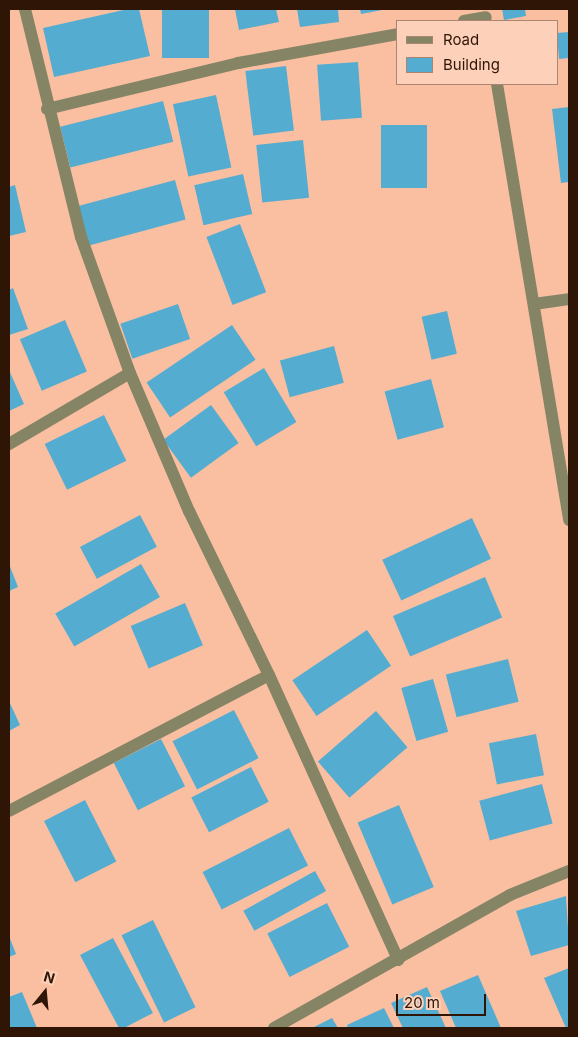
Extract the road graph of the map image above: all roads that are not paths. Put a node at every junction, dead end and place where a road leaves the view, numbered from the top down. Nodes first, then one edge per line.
1 (25, 9) edge
2 (486, 16) edge
3 (468, 20) edge
4 (396, 34) edge
5 (497, 85) edge
6 (47, 109) junction
7 (569, 299) edge
8 (534, 304) junction
9 (130, 373) junction
10 (9, 444) edge
11 (569, 520) edge
12 (269, 675) junction
13 (9, 811) edge
14 (569, 871) edge
15 (398, 960) junction
16 (274, 1028) edge

1 - 6 street
2 - 3 street
4 - 6 street
5 - 8 street
6 - 9 street
7 - 8 street
8 - 11 street
9 - 10 street
9 - 12 street
12 - 13 street
12 - 15 street
14 - 15 street
15 - 16 street

